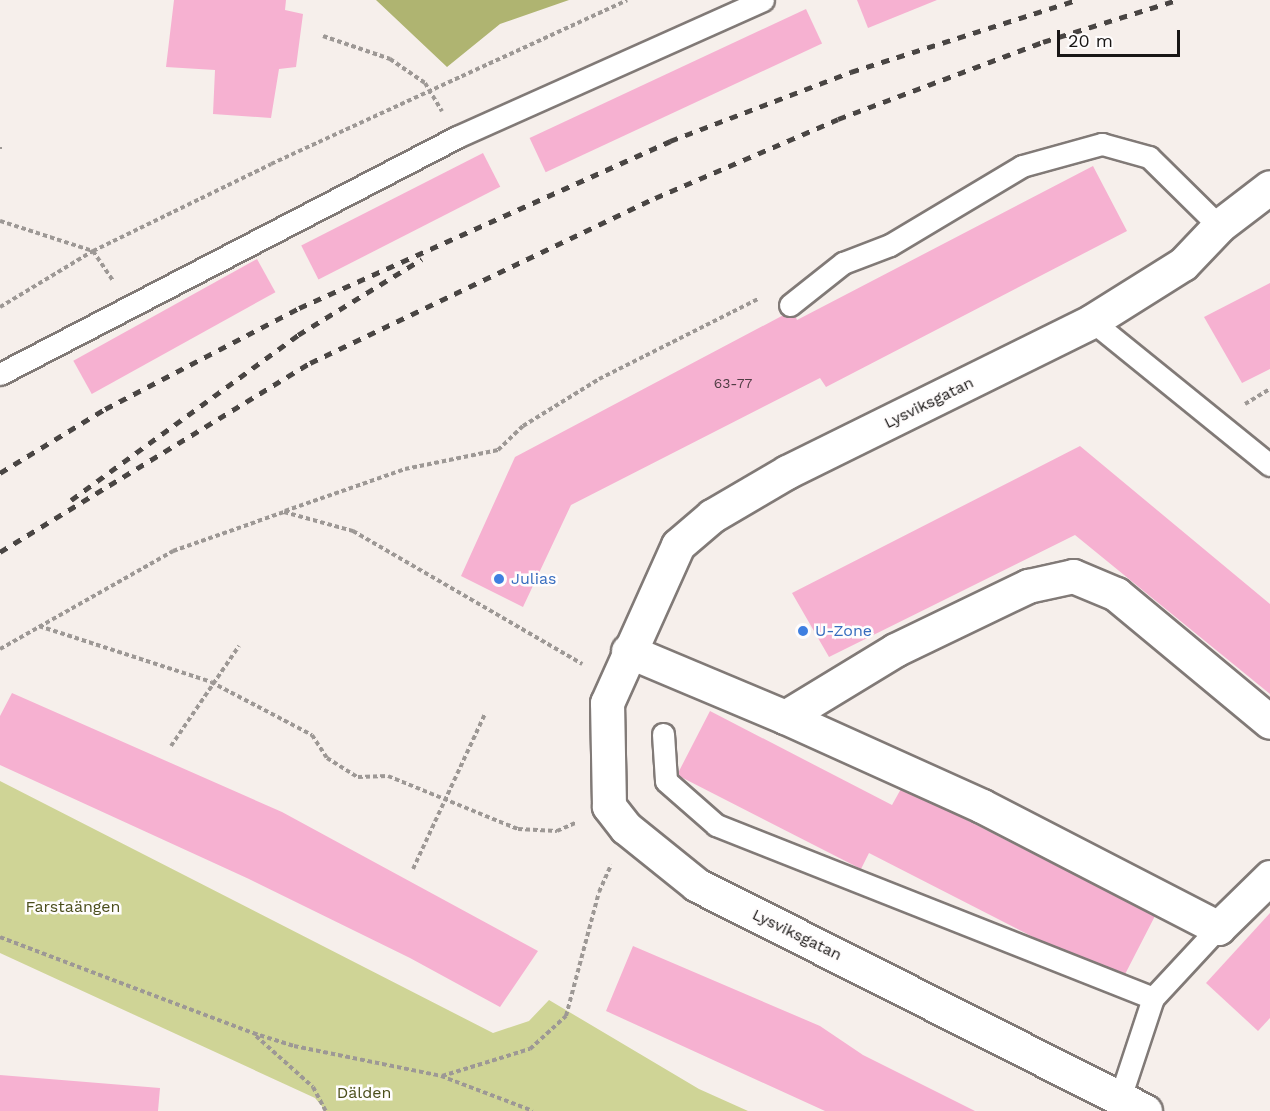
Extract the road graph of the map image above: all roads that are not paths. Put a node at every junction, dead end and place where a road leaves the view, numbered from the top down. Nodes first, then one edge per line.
1 (753, 2) edge
2 (1270, 187) edge
3 (1219, 226) junction
4 (790, 305) road end
5 (1092, 321) junction
6 (0, 374) edge
7 (1270, 465) edge
8 (628, 651) junction
9 (785, 717) junction
10 (1270, 722) edge
11 (663, 734) dead end
12 (1270, 877) edge
13 (1218, 928) junction
14 (1153, 998) junction
15 (1132, 1105) edge

1 - 6 lane
2 - 3 street, Lysviksgatan
3 - 4 lane
3 - 5 street, Lysviksgatan
5 - 7 lane
5 - 8 street, Lysviksgatan
8 - 9 street
8 - 15 street, Lysviksgatan
9 - 10 street
9 - 13 street
11 - 14 lane
12 - 13 street
13 - 14 lane
14 - 15 lane

